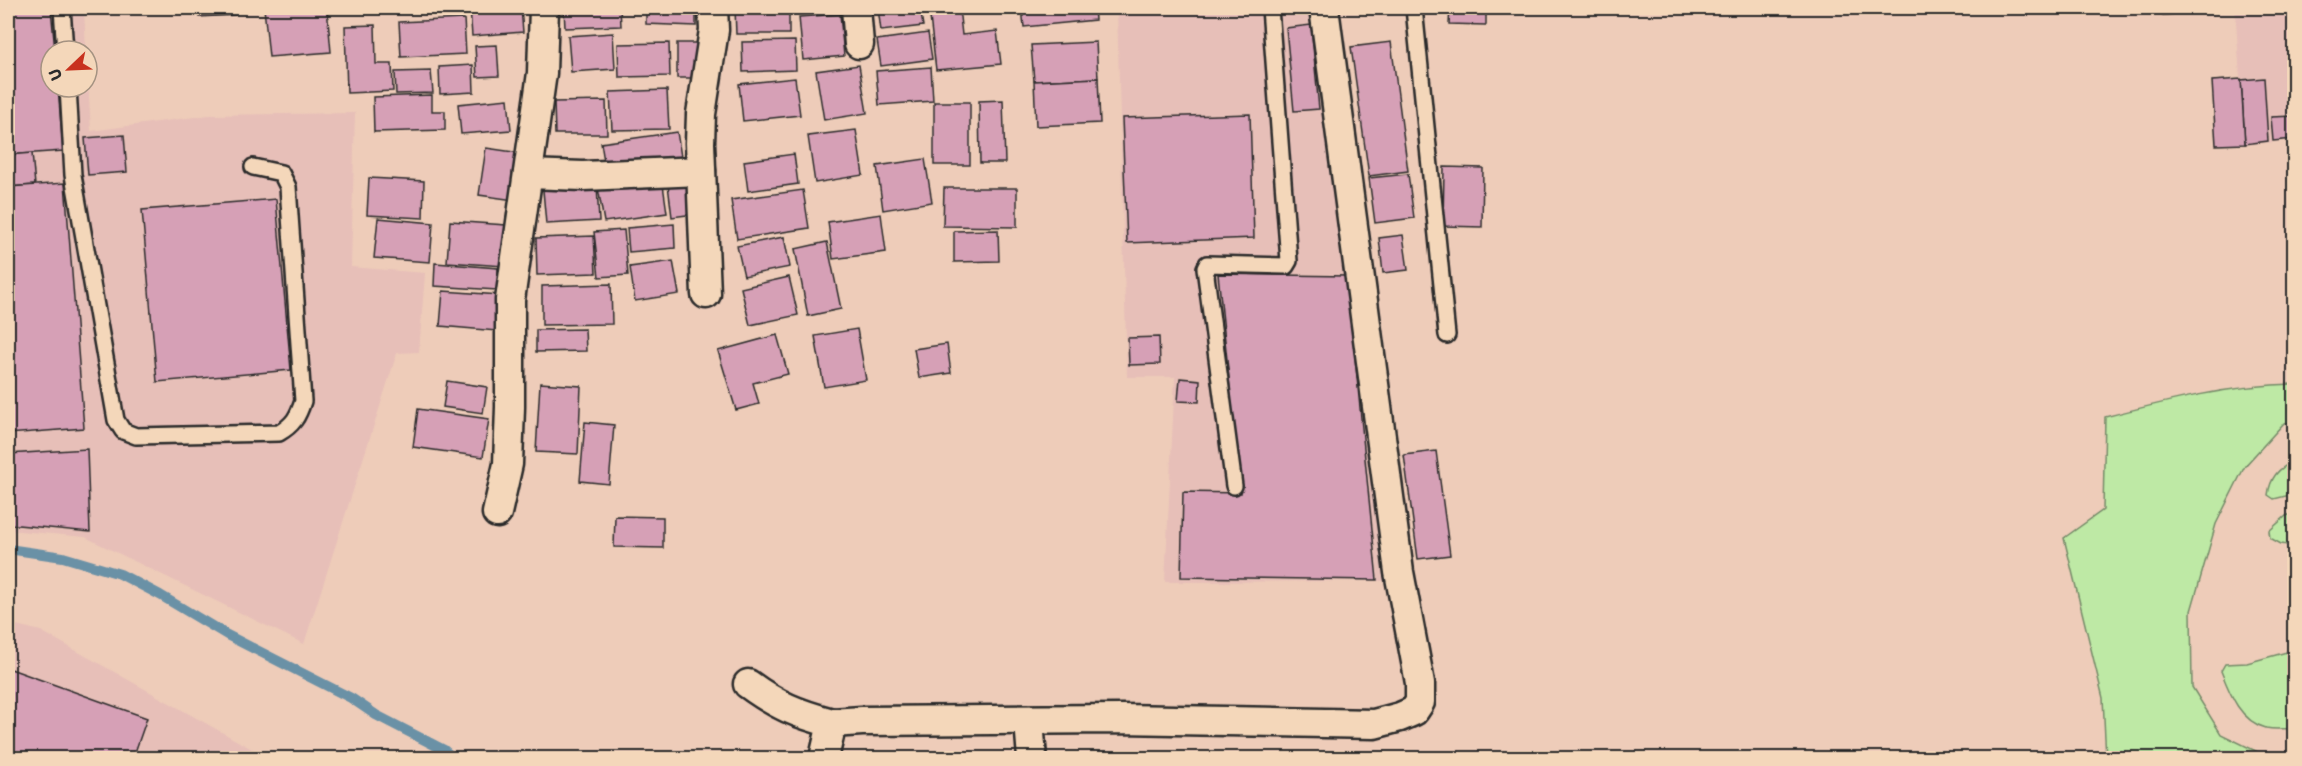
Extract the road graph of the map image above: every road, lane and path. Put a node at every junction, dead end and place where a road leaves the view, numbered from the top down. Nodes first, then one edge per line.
1 (62, 8) edge
2 (544, 8) edge
3 (713, 8) edge
4 (856, 8) edge
5 (1269, 8) edge
6 (1324, 8) edge
7 (1414, 8) edge
8 (64, 39) edge
9 (859, 44) dead end
10 (69, 99) edge
11 (253, 166) dead end
12 (701, 171) junction
13 (528, 174) junction
14 (706, 294) dead end
15 (1447, 335) dead end
16 (1234, 486) dead end
17 (497, 513) dead end
18 (748, 684) dead end
19 (1029, 721) junction
20 (832, 723) junction
21 (824, 759) edge
22 (1032, 759) edge

1 - 8 lane
2 - 13 street
3 - 12 street
4 - 9 street
5 - 16 lane
6 - 19 street
7 - 15 lane
10 - 11 lane
12 - 13 street
12 - 14 street
13 - 17 street
18 - 20 street
19 - 20 street
19 - 22 street
20 - 21 street

